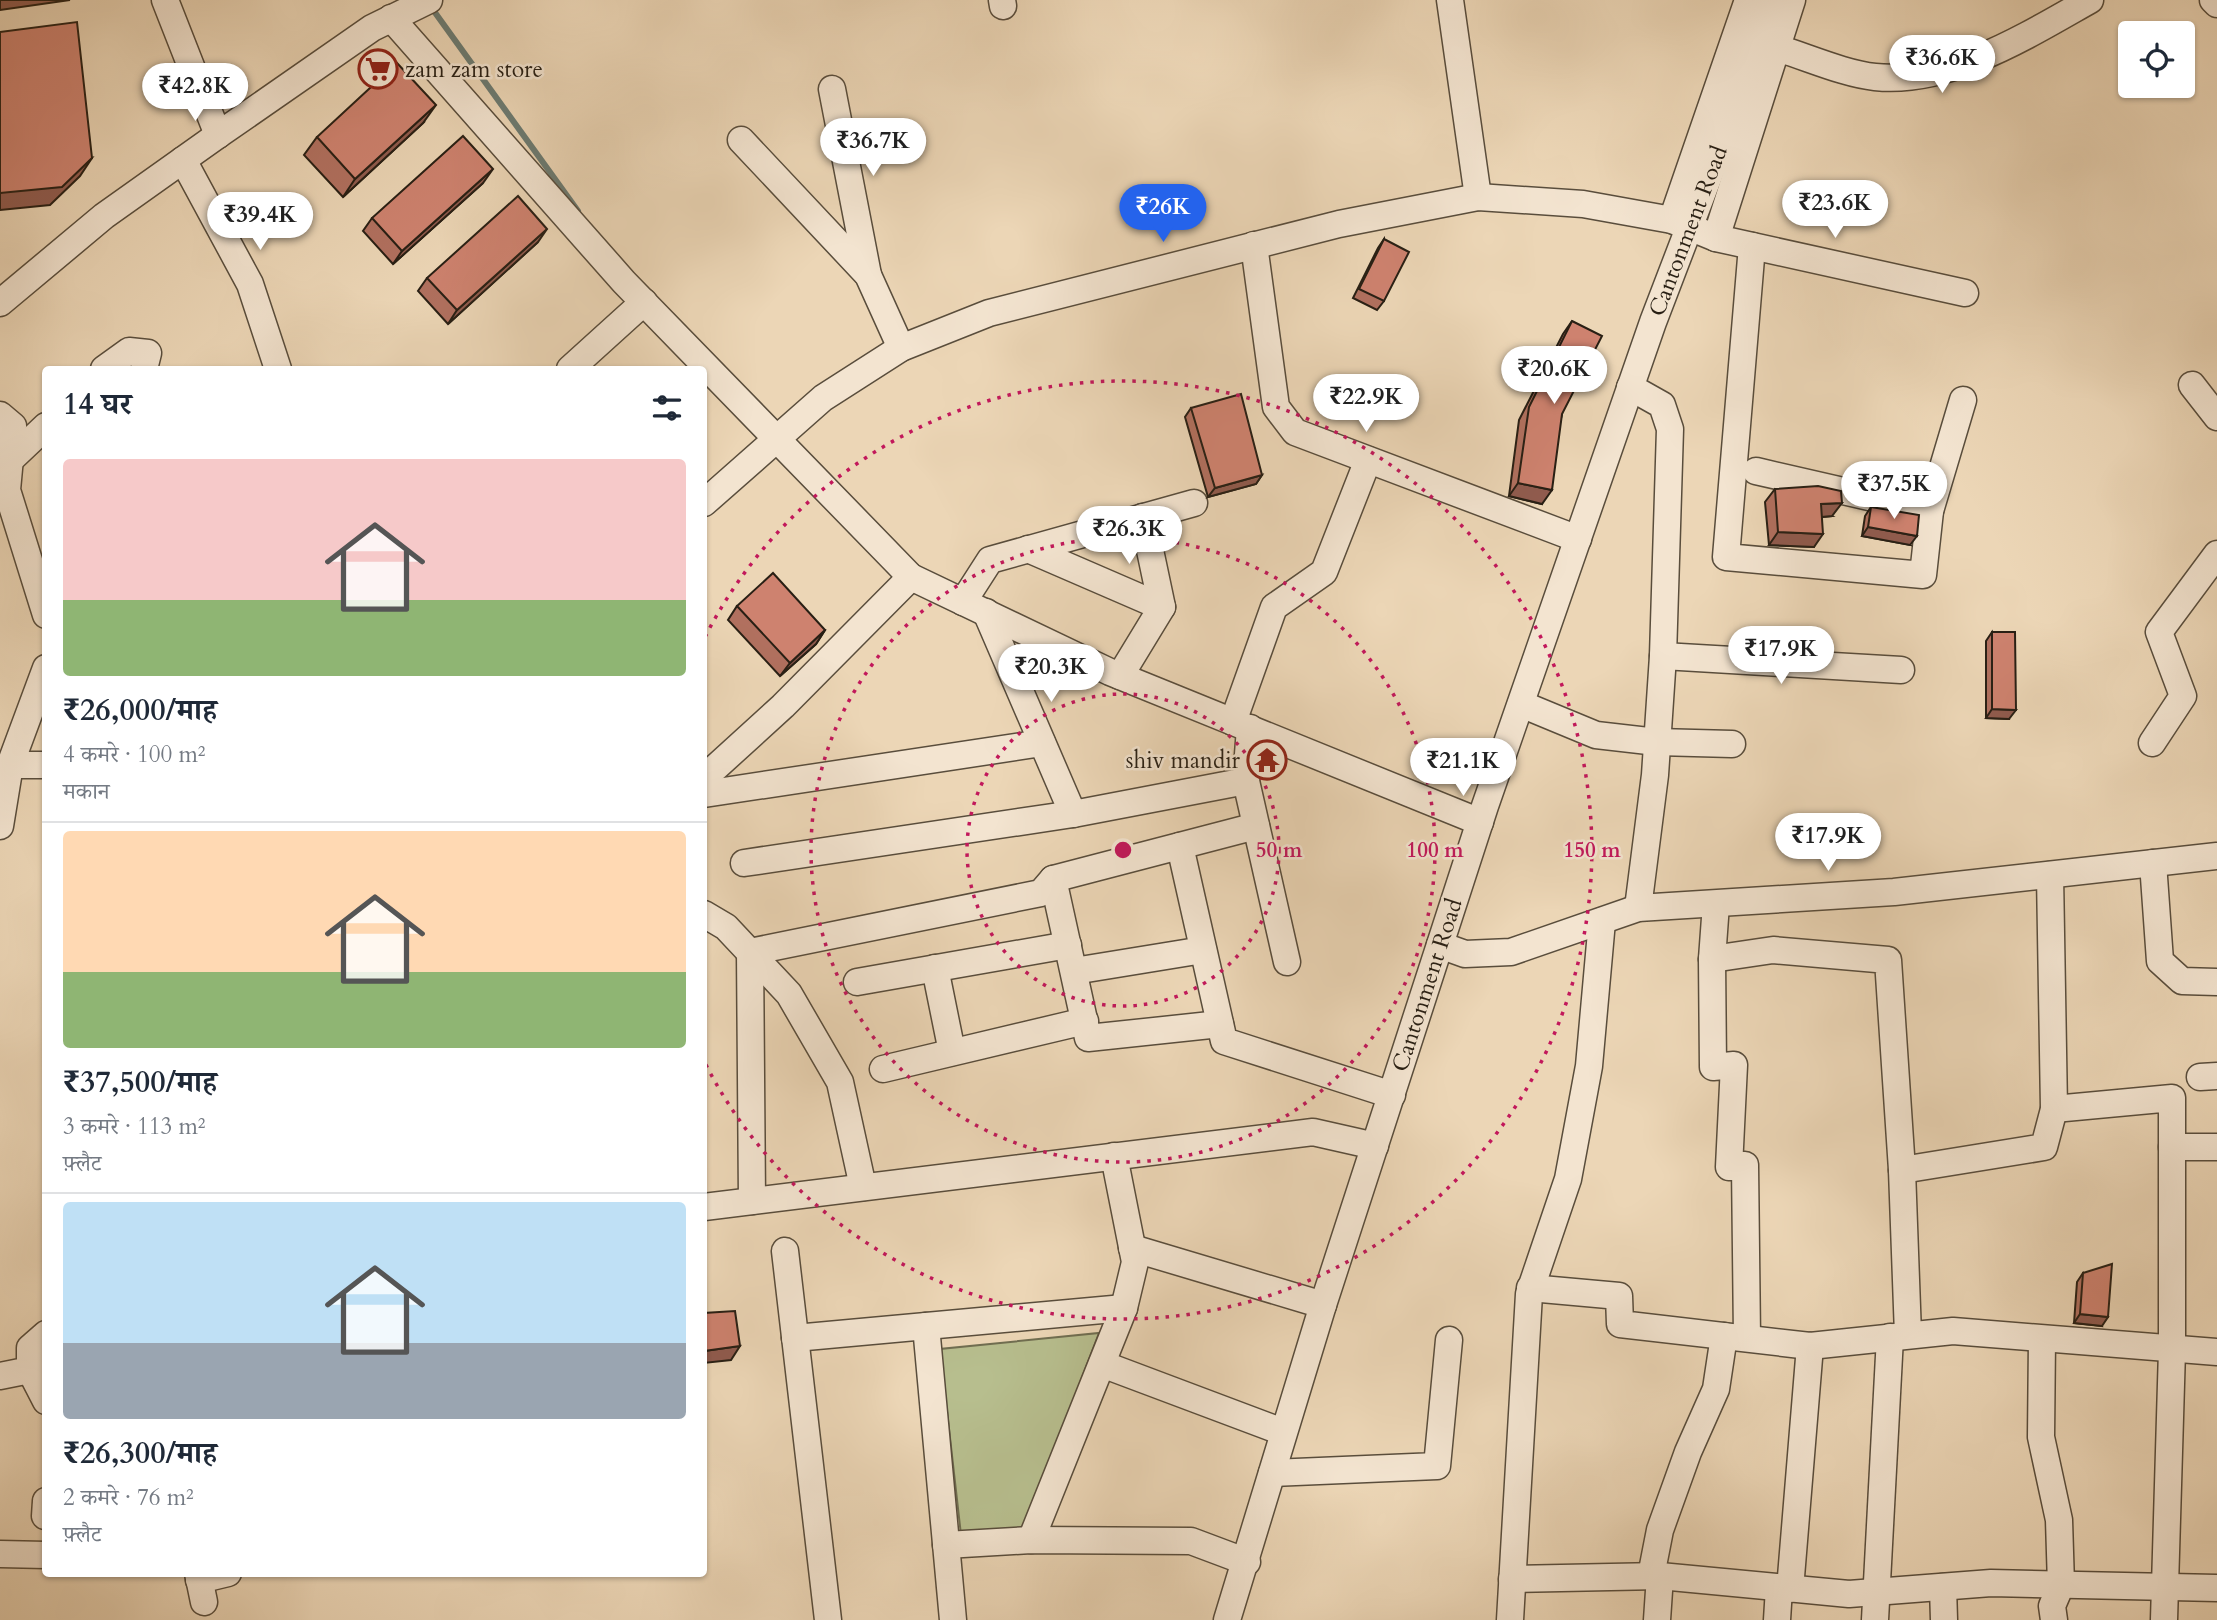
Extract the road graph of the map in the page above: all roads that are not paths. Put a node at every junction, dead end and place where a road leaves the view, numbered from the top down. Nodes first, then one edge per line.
1 (165, 0) edge
2 (1450, 0) edge
3 (1748, 0) edge
4 (1772, 0) edge
5 (1793, 0) edge
6 (2090, 0) edge
7 (418, 2) edge
8 (391, 18) junction
9 (1777, 48) junction
10 (832, 89) dead end
11 (218, 135) junction
12 (741, 140) dead end
13 (183, 160) junction
14 (1478, 197) junction
15 (1681, 222) junction
16 (1716, 237) junction
17 (1254, 245) junction
18 (1752, 246) junction
19 (868, 275) junction
20 (1965, 293) dead end
21 (644, 302) junction
22 (0, 303) edge
23 (901, 348) junction
24 (108, 366) edge
25 (145, 366) edge
26 (277, 366) edge
27 (573, 366) edge
28 (706, 366) edge
29 (707, 367) edge
30 (2192, 385) dead end
31 (1630, 387) junction
32 (1963, 400) dead end
33 (0, 415) edge
34 (2217, 418) edge
35 (42, 430) edge
36 (775, 437) junction
37 (10, 460) junction
38 (1367, 460) junction
39 (1756, 471) dead end
40 (707, 500) edge
41 (1194, 503) dead end
42 (1930, 512) junction
43 (1143, 517) junction
44 (1578, 538) junction
45 (1028, 549) junction
46 (2217, 554) edge
47 (911, 577) junction
48 (42, 602) edge
49 (975, 607) junction
50 (1162, 607) junction
51 (1663, 656) junction
52 (1901, 670) dead end
53 (1120, 676) junction
54 (42, 679) edge
55 (1521, 704) junction
56 (1241, 725) junction
57 (1657, 742) junction
58 (1042, 743) junction
59 (2152, 743) dead end
60 (1732, 744) dead end
61 (10, 765) junction
62 (42, 765) edge
63 (707, 775) edge
64 (1246, 781) junction
65 (707, 794) edge
66 (1073, 814) junction
67 (1480, 822) junction
68 (0, 826) edge
69 (1256, 826) junction
70 (1180, 846) junction
71 (2217, 856) edge
72 (744, 863) dead end
73 (2153, 863) junction
74 (2050, 875) junction
75 (1053, 879) junction
76 (1716, 904) junction
77 (1638, 908) junction
78 (707, 916) edge
79 (1602, 921) junction
80 (1440, 945) junction
81 (1203, 950) junction
82 (750, 952) junction
83 (1071, 958) junction
84 (1712, 959) junction
85 (1287, 962) dead end
86 (935, 968) junction
87 (857, 982) dead end
88 (2217, 982) edge
89 (1085, 1021) junction
90 (1220, 1024) junction
91 (952, 1052) junction
92 (883, 1069) dead end
93 (1392, 1095) junction
94 (2054, 1109) junction
95 (1375, 1146) junction
96 (2217, 1146) edge
97 (2172, 1147) junction
98 (1114, 1156) junction
99 (1902, 1171) junction
100 (863, 1187) junction
101 (752, 1201) junction
102 (707, 1207) edge
103 (1132, 1248) junction
104 (785, 1251) dead end
105 (1531, 1288) junction
106 (1322, 1305) junction
107 (1124, 1308) junction
108 (926, 1326) junction
109 (1898, 1336) junction
110 (1736, 1337) junction
111 (42, 1338) edge
112 (795, 1338) junction
113 (2042, 1339) junction
114 (1449, 1340) dead end
115 (1810, 1346) junction
116 (2172, 1350) junction
117 (2217, 1352) edge
118 (1101, 1364) junction
119 (30, 1370) junction
120 (0, 1376) edge
121 (42, 1392) edge
122 (1283, 1432) junction
123 (1272, 1473) junction
124 (1031, 1540) junction
125 (946, 1545) junction
126 (0, 1554) edge
127 (42, 1555) edge
128 (1247, 1562) junction
129 (1655, 1576) junction
130 (219, 1577) edge
131 (1512, 1578) junction
132 (201, 1585) edge
133 (2061, 1585) junction
134 (1943, 1587) junction
135 (2164, 1587) junction
136 (1784, 1588) junction
137 (2217, 1588) edge
138 (1874, 1592) junction
139 (828, 1620) edge
140 (953, 1620) edge
141 (1227, 1620) edge
142 (1510, 1620) edge
143 (1657, 1620) edge
144 (1777, 1620) edge
145 (1875, 1620) edge
146 (1944, 1620) edge
147 (2054, 1620) edge
148 (2164, 1620) edge

1 - 11 street
2 - 14 street
3 - 15 street
4 - 15 street, Cantonment Road
5 - 9 street
6 - 9 street
7 - 8 street
8 - 11 street
8 - 21 street
9 - 16 street
10 - 19 street
11 - 13 street
12 - 19 street
13 - 22 street
13 - 26 street
14 - 15 street
14 - 17 street
15 - 16 street
15 - 31 street, Cantonment Road
16 - 18 street
17 - 23 street
17 - 38 street
18 - 20 street
18 - 42 street
19 - 23 street
21 - 27 street
21 - 28 street
23 - 36 street
24 - 25 street
29 - 36 street
30 - 34 street
31 - 44 street, Cantonment Road
31 - 51 street
32 - 42 street
33 - 37 street
35 - 37 street
36 - 40 street
36 - 47 street
37 - 48 street
38 - 44 street
38 - 56 street
39 - 42 street
41 - 43 street
43 - 45 street
43 - 50 street
44 - 55 street, Cantonment Road
45 - 49 street
45 - 50 street
46 - 59 street
47 - 49 street
47 - 63 street
49 - 53 street
49 - 58 street
50 - 53 street
51 - 52 street
51 - 57 street
53 - 56 street
54 - 61 street
55 - 57 street
55 - 67 street, Cantonment Road
56 - 64 street
56 - 67 street
57 - 60 street
57 - 77 street
58 - 65 street
58 - 66 street
61 - 62 street
61 - 68 street
64 - 66 street
64 - 69 street
66 - 72 street
67 - 80 street, Cantonment Road
69 - 70 street
69 - 85 street
70 - 75 street
70 - 81 street
71 - 73 street
73 - 74 street
73 - 88 street
74 - 76 street
74 - 94 street
75 - 82 street
75 - 83 street
76 - 77 street
76 - 84 street
77 - 79 street
78 - 82 street
79 - 80 street
79 - 105 street
80 - 93 street, Cantonment Road
81 - 83 street
81 - 90 street
82 - 100 street
82 - 101 street
83 - 86 street
83 - 89 street
84 - 99 street
84 - 110 street
86 - 87 street
86 - 91 street
89 - 90 street
89 - 91 street
90 - 93 street
91 - 92 street
93 - 95 street, Cantonment Road
94 - 97 street
94 - 99 street
95 - 98 street
95 - 106 street, Cantonment Road
96 - 97 street
97 - 116 street
98 - 100 street
98 - 103 street
99 - 109 street
100 - 101 street
101 - 102 street
103 - 106 street
103 - 107 street
104 - 112 street
105 - 110 street
105 - 131 street
106 - 122 street, Cantonment Road
107 - 108 street
107 - 118 street
108 - 112 street
108 - 125 street
109 - 113 street
109 - 115 street
109 - 138 street
110 - 115 street
110 - 129 street
111 - 119 street
112 - 139 street
113 - 116 street
113 - 133 street
114 - 123 street
115 - 136 street
116 - 117 street
116 - 135 street
118 - 122 street
118 - 124 street
119 - 120 street
119 - 121 street
122 - 123 street, Cantonment Road
123 - 128 street, Cantonment Road
124 - 125 street
124 - 128 street
125 - 140 street
126 - 127 street
128 - 141 street, Cantonment Road
129 - 131 street
129 - 136 street
129 - 143 street
130 - 132 street
131 - 142 street
133 - 134 street
133 - 135 street
133 - 147 street
134 - 138 street
134 - 146 street
135 - 137 street
135 - 148 street
136 - 138 street
136 - 144 street
138 - 145 street

